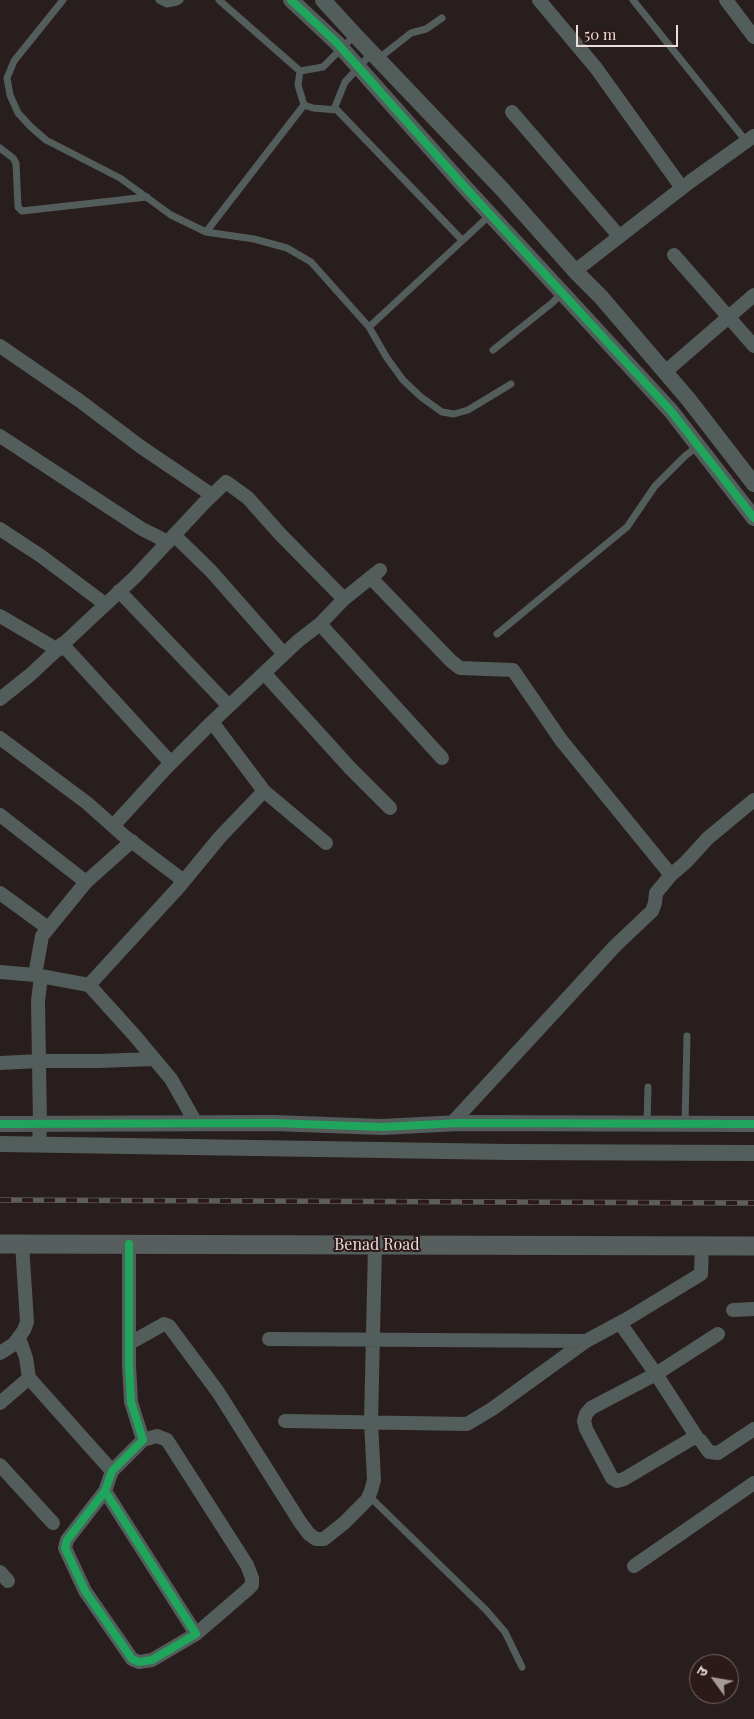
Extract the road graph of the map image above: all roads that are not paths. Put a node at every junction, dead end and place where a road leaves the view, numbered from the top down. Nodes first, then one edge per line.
1 (62, 0) edge
2 (160, 0) edge
3 (180, 0) edge
4 (220, 0) edge
5 (291, 0) edge
6 (323, 0) edge
7 (539, 0) edge
8 (633, 0) edge
9 (726, 0) edge
10 (442, 18) dead end
11 (355, 36) junction
12 (754, 36) edge
13 (342, 49) junction
14 (375, 56) junction
15 (358, 67) junction
16 (300, 71) junction
17 (304, 105) junction
18 (334, 109) junction
19 (512, 112) dead end
20 (750, 138) edge
21 (0, 148) edge
22 (682, 188) junction
23 (146, 197) junction
24 (490, 215) junction
25 (206, 232) junction
26 (619, 236) junction
27 (462, 240) junction
28 (674, 255) dead end
29 (575, 271) junction
30 (562, 293) junction
31 (754, 295) edge
32 (729, 317) junction
33 (369, 327) junction
34 (0, 346) edge
35 (754, 346) edge
36 (493, 350) dead end
37 (665, 372) junction
38 (511, 384) dead end
39 (678, 388) junction
40 (662, 400) junction
41 (0, 436) edge
42 (699, 446) junction
43 (754, 484) edge
44 (212, 495) junction
45 (754, 518) edge
46 (0, 529) edge
47 (171, 538) junction
48 (119, 591) junction
49 (344, 599) junction
50 (105, 604) junction
51 (0, 616) edge
52 (320, 624) junction
53 (497, 634) dead end
54 (60, 647) junction
55 (284, 654) junction
56 (264, 673) junction
57 (0, 699) edge
58 (228, 706) junction
59 (212, 722) junction
60 (0, 738) edge
61 (442, 758) dead end
62 (171, 763) junction
63 (264, 791) junction
64 (754, 800) edge
65 (390, 808) dead end
66 (0, 815) edge
67 (114, 826) junction
68 (132, 842) junction
69 (326, 843) dead end
70 (671, 875) junction
71 (184, 880) junction
72 (86, 882) junction
73 (0, 893) edge
74 (48, 928) junction
75 (0, 972) edge
76 (38, 975) junction
77 (88, 985) junction
78 (687, 1036) dead end
79 (154, 1059) junction
80 (39, 1060) junction
81 (0, 1062) edge
82 (648, 1087) dead end
83 (196, 1122) junction
84 (452, 1123) junction
85 (0, 1124) edge
86 (40, 1124) junction
87 (647, 1124) junction
88 (685, 1124) junction
89 (754, 1124) edge
90 (0, 1144) edge
91 (39, 1145) junction
92 (754, 1153) edge
93 (0, 1244) edge
94 (22, 1244) junction
95 (129, 1244) junction
96 (375, 1244) junction
97 (702, 1246) junction
98 (754, 1246) edge
99 (754, 1309) edge
100 (733, 1310) dead end
101 (620, 1323) junction
102 (718, 1334) dead end
103 (19, 1338) junction
104 (373, 1338) junction
105 (269, 1339) dead end
106 (586, 1341) junction
107 (130, 1343) junction
108 (0, 1353) edge
109 (656, 1374) junction
110 (28, 1378) junction
111 (0, 1403) edge
112 (285, 1421) dead end
113 (371, 1422) junction
114 (754, 1429) edge
115 (698, 1439) junction
116 (143, 1440) junction
117 (0, 1465) edge
118 (112, 1471) junction
119 (754, 1483) edge
120 (105, 1491) junction
121 (369, 1496) junction
122 (53, 1523) dead end
123 (634, 1566) dead end
124 (196, 1634) junction
125 (522, 1667) dead end

1 - 23 lane
2 - 3 lane
4 - 16 lane
5 - 13 street
6 - 11 street
7 - 22 street
8 - 20 lane
9 - 12 street
10 - 14 lane
11 - 13 lane
11 - 14 street
13 - 15 street
13 - 16 lane
14 - 15 lane
14 - 29 street
15 - 18 lane
15 - 24 street
16 - 17 lane
17 - 18 lane
17 - 25 lane
18 - 27 lane
19 - 26 street
20 - 22 street
21 - 23 lane
22 - 26 street
23 - 25 lane
24 - 27 lane
24 - 30 street
25 - 33 lane
26 - 29 street
27 - 33 lane
28 - 32 street
29 - 37 street
30 - 36 lane
30 - 40 street
31 - 32 street
32 - 35 street
32 - 37 street
33 - 38 lane
34 - 44 street
37 - 39 street
39 - 40 street
39 - 43 street
40 - 42 street
41 - 47 street
42 - 45 street
42 - 53 lane
44 - 47 street
44 - 49 street
46 - 50 street
47 - 48 street
47 - 55 street
48 - 50 street
48 - 58 street
49 - 52 street
49 - 70 street
50 - 54 street
51 - 54 street
52 - 55 street
52 - 61 street
54 - 57 street
54 - 62 street
55 - 56 street
56 - 58 street
56 - 65 street
58 - 59 street
59 - 62 street
59 - 63 street
60 - 67 street
62 - 67 street
63 - 69 street
63 - 71 street
64 - 70 street
66 - 72 street
67 - 68 street
68 - 71 street
68 - 72 street
70 - 84 street
71 - 77 street
72 - 74 street
73 - 74 street
74 - 76 street
75 - 76 street
76 - 77 street
76 - 80 street
77 - 79 street
78 - 88 lane
79 - 80 street
79 - 83 street
80 - 81 street
80 - 86 street
82 - 87 lane
83 - 84 street
83 - 86 street
84 - 87 street
85 - 86 street
86 - 91 street
87 - 88 street
88 - 89 street
90 - 91 street
91 - 92 street
93 - 94 main road, Benad Road
94 - 95 main road, Benad Road
94 - 103 street
95 - 96 main road, Benad Road
95 - 107 street
96 - 97 main road, Benad Road
96 - 104 street
97 - 98 main road, Benad Road
97 - 101 street
99 - 100 street
101 - 106 street
101 - 109 street
102 - 109 street
103 - 108 street
103 - 110 street
104 - 105 street
104 - 106 street
104 - 113 street
106 - 113 street
107 - 116 street
107 - 121 street
109 - 115 street
109 - 115 street
110 - 111 street
110 - 118 street
112 - 113 street
113 - 121 street
114 - 115 street
116 - 118 street
116 - 124 street
117 - 122 street
118 - 120 street
119 - 123 street
120 - 124 street
120 - 124 street
121 - 125 lane

